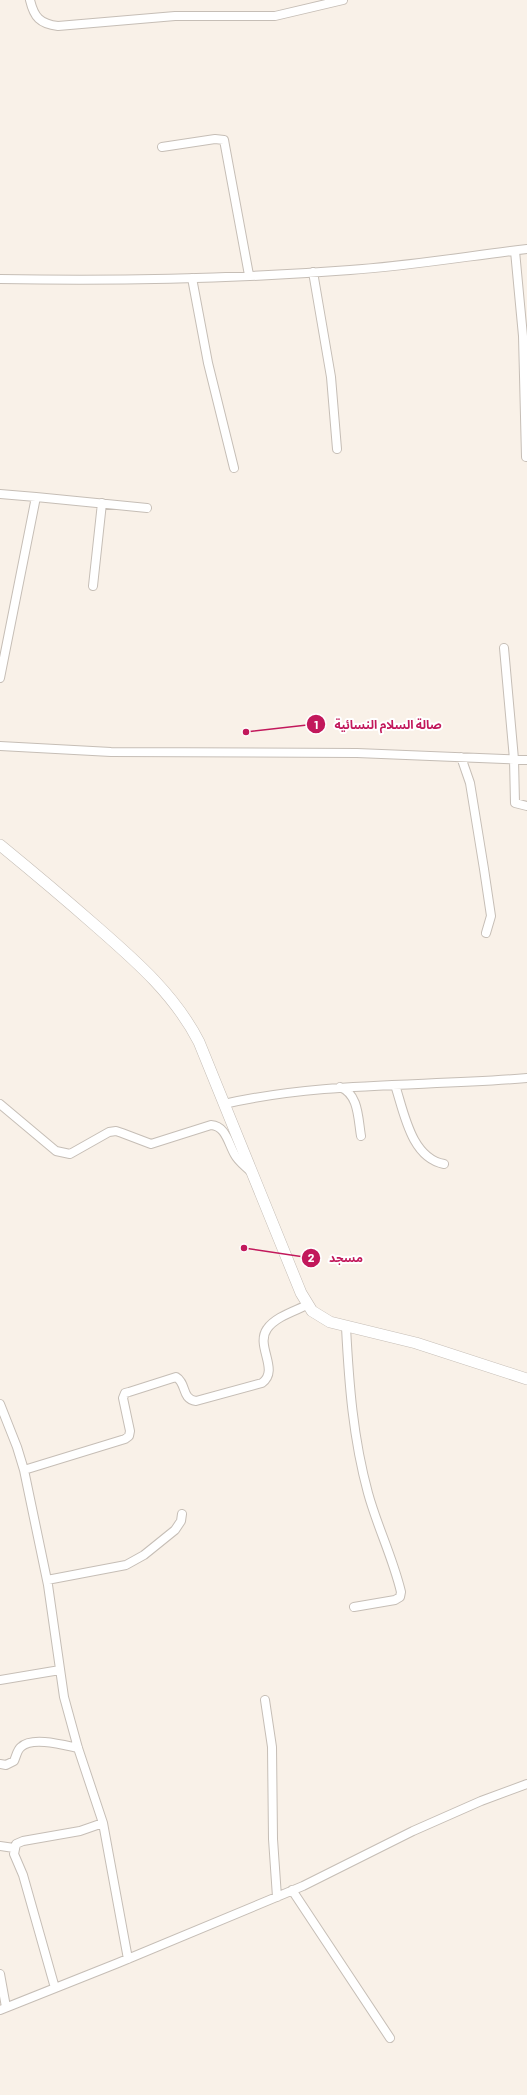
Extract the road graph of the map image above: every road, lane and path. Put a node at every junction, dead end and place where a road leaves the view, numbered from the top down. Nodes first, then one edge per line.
1 (30, 0) edge
2 (343, 0) edge
3 (162, 147) dead end
4 (527, 249) edge
5 (515, 251) junction
6 (313, 272) junction
7 (249, 275) junction
8 (192, 278) junction
9 (0, 279) edge
10 (337, 449) dead end
11 (526, 457) edge
12 (234, 468) dead end
13 (0, 494) edge
14 (36, 497) junction
15 (102, 503) junction
16 (147, 508) dead end
17 (93, 586) dead end
18 (504, 648) dead end
19 (0, 678) edge
20 (0, 746) edge
21 (461, 757) junction
22 (514, 759) junction
23 (527, 760) edge
24 (527, 806) edge
25 (0, 845) edge
26 (486, 933) dead end
27 (527, 1078) edge
28 (395, 1085) junction
29 (340, 1087) junction
30 (0, 1104) edge
31 (224, 1104) junction
32 (361, 1136) dead end
33 (444, 1164) dead end
34 (252, 1173) junction
35 (307, 1305) junction
36 (346, 1327) junction
37 (527, 1379) edge
38 (0, 1404) edge
39 (24, 1470) junction
40 (182, 1514) dead end
41 (47, 1580) junction
42 (354, 1607) dead end
43 (60, 1670) junction
44 (0, 1680) edge
45 (265, 1700) dead end
46 (78, 1748) junction
47 (0, 1764) edge
48 (527, 1784) edge
49 (103, 1823) junction
50 (0, 1846) edge
51 (14, 1848) junction
52 (292, 1890) junction
53 (277, 1897) junction
54 (128, 1959) junction
55 (0, 1974) edge
56 (55, 1988) junction
57 (3, 2008) edge
58 (390, 2038) dead end

1 - 2 street
3 - 7 street
4 - 5 street
5 - 6 street
5 - 11 street
6 - 7 street
6 - 10 street
7 - 8 street
8 - 9 street
8 - 12 street
13 - 14 street
14 - 15 street
14 - 19 street
15 - 16 street
15 - 17 street
18 - 22 street
20 - 21 street
21 - 22 street
21 - 26 street
22 - 23 street
22 - 24 street
25 - 31 main road
27 - 28 street
28 - 29 street
28 - 33 street
29 - 31 street
29 - 32 street
30 - 34 street
31 - 34 main road
34 - 35 main road
35 - 36 main road
35 - 39 street
36 - 37 main road
36 - 42 street
38 - 39 street
39 - 41 street
40 - 41 street
41 - 43 street
43 - 44 street
43 - 46 street
45 - 53 street
46 - 47 street
46 - 49 street
48 - 52 street
49 - 51 street
49 - 54 street
50 - 51 street
51 - 56 street
52 - 53 street
52 - 58 street
53 - 54 street
54 - 56 street
55 - 57 street
56 - 57 street

